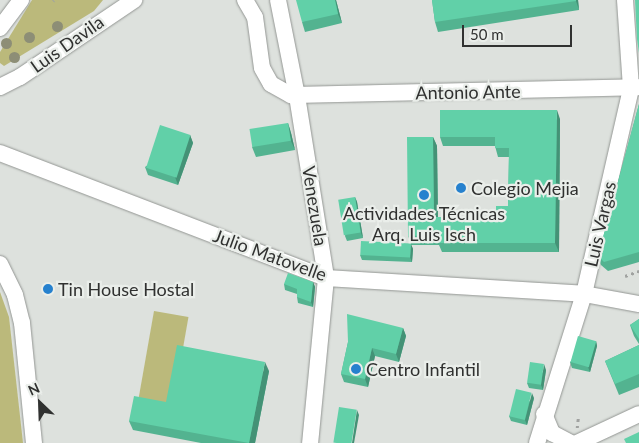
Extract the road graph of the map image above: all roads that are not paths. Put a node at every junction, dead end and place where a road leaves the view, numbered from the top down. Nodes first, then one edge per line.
1 (20, 0) edge
2 (134, 0) edge
3 (245, 0) edge
4 (278, 0) edge
5 (624, 0) edge
6 (0, 28) edge
7 (0, 87) edge
8 (635, 87) edge
9 (297, 96) junction
10 (0, 153) edge
11 (0, 264) edge
12 (326, 278) junction
13 (584, 294) junction
14 (639, 304) edge
15 (544, 414) junction
16 (639, 414) edge
17 (34, 443) edge
18 (310, 443) edge
19 (537, 443) edge
20 (571, 443) edge
21 (577, 443) edge

1 - 6 street
2 - 7 street, Luis Davila
3 - 9 street
4 - 9 street, Venezuela
5 - 8 street, Luis Vargas
8 - 9 street, Antonio Ante
8 - 13 street, Luis Vargas
9 - 12 street, Venezuela
10 - 12 street, Julio Matovelle
11 - 17 street
12 - 13 street, Julio Matovelle
12 - 18 street, Venezuela
13 - 14 street, Julio Matovelle
13 - 15 street, Luis Vargas
15 - 19 street, Luis Vargas
15 - 20 street
16 - 21 street

